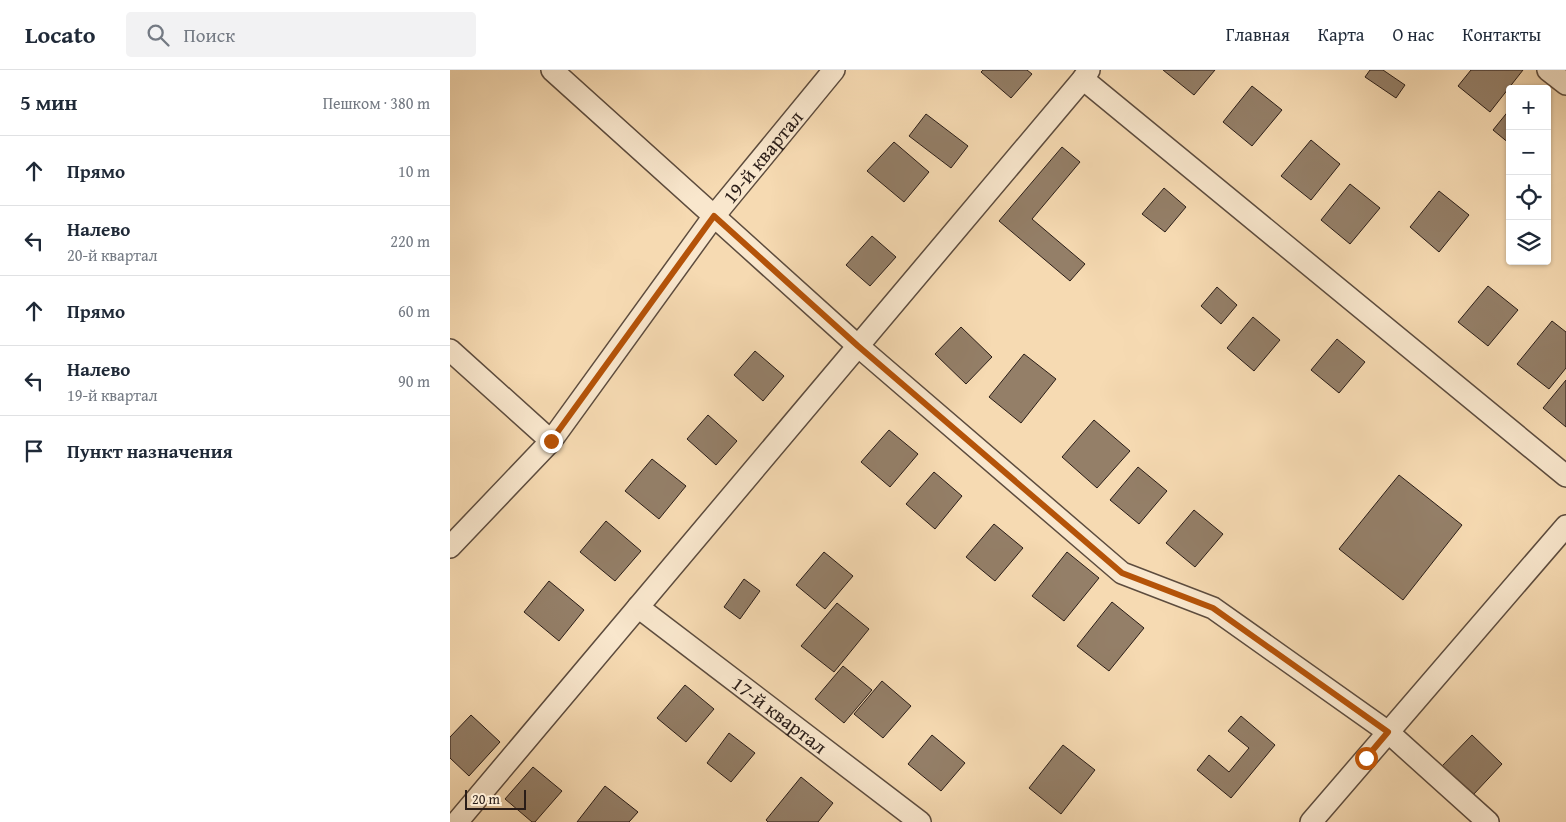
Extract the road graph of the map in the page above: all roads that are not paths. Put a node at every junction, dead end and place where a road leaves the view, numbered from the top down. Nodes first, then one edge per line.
1 (552, 70) edge
2 (834, 70) edge
3 (1548, 70) edge
4 (1086, 75) edge
5 (1566, 84) edge
6 (714, 216) junction
7 (858, 346) junction
8 (450, 350) edge
9 (551, 441) junction
10 (1566, 476) edge
11 (1566, 526) edge
12 (450, 548) edge
13 (638, 607) junction
14 (1388, 732) junction
15 (457, 822) edge
16 (920, 822) edge
17 (1311, 822) edge
18 (1488, 822) edge

1 - 6 street
2 - 6 street, 19-й квартал
3 - 5 street
4 - 7 street
4 - 10 street
6 - 7 street
6 - 9 street, 19-й квартал
7 - 13 street
7 - 14 street
8 - 9 street
9 - 12 street, 19-й квартал
11 - 14 street
13 - 15 street
13 - 16 street, 17-й квартал
14 - 17 street
14 - 18 street

